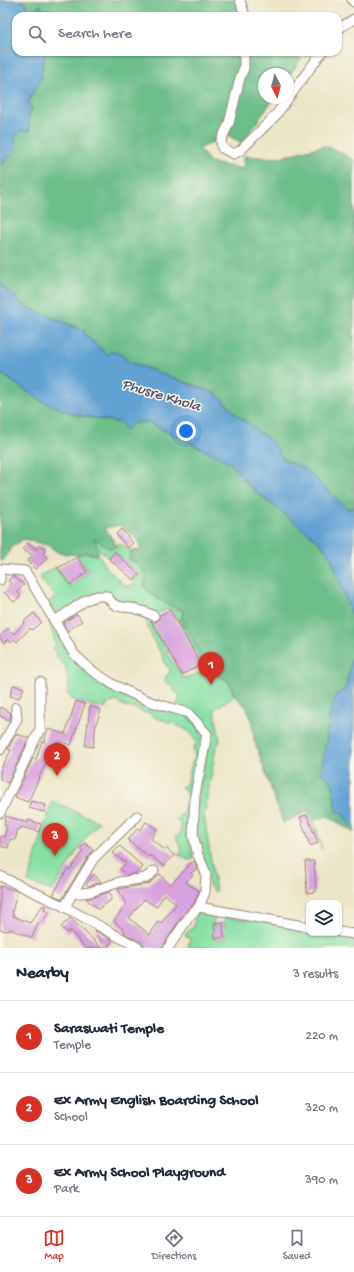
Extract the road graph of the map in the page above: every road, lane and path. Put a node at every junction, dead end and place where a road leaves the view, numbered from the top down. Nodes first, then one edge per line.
1 (240, 0) edge
2 (244, 12) edge
3 (354, 19) edge
4 (342, 26) edge
5 (244, 56) edge
6 (319, 56) edge
7 (0, 569) edge
8 (0, 576) edge
9 (0, 580) edge
10 (154, 616) dead end
11 (54, 621) junction
12 (40, 682) dead end
13 (16, 707) dead end
14 (0, 750) edge
15 (0, 813) edge
16 (137, 816) dead end
17 (154, 871) dead end
18 (0, 876) edge
19 (72, 894) junction
20 (65, 907) junction
21 (199, 907) junction
22 (306, 926) edge
23 (342, 932) edge
24 (354, 934) edge
25 (139, 948) edge
26 (168, 948) edge

1 - 2 street
3 - 4 street
5 - 6 street
7 - 11 street
8 - 9 street
10 - 11 street
11 - 21 street
12 - 15 street
13 - 14 street
16 - 19 street
17 - 19 street
18 - 20 street
19 - 20 street
20 - 25 street
21 - 22 street
21 - 26 street
23 - 24 street

